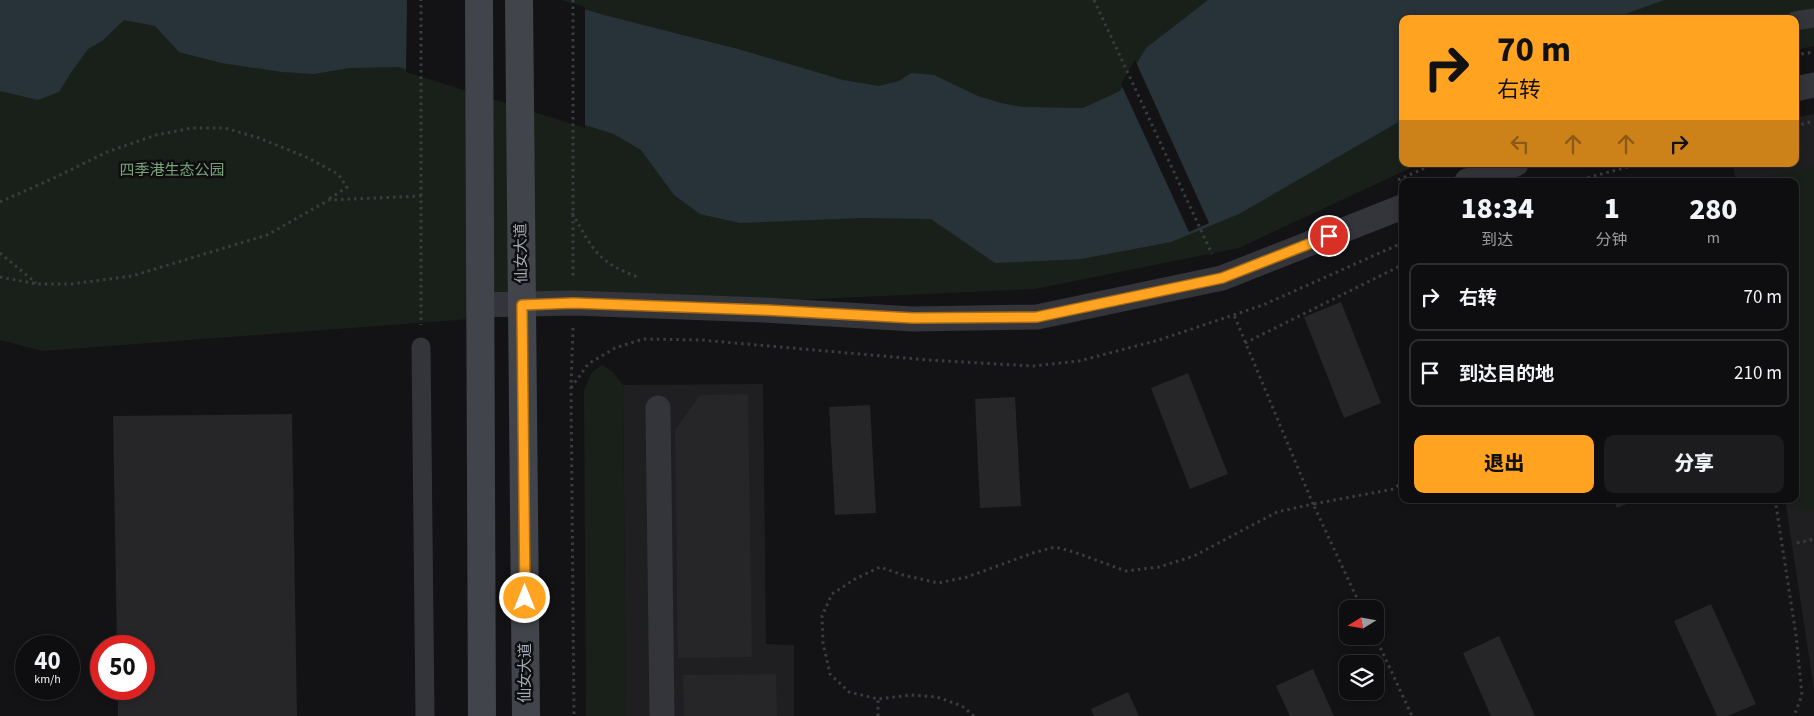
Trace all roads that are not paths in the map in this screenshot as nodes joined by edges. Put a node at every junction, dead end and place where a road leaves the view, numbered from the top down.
1 (479, 0) edge
2 (520, 0) edge
3 (1814, 18) edge
4 (1799, 20) edge
5 (1814, 85) edge
6 (1799, 88) edge
7 (1508, 167) edge
8 (1476, 178) edge
9 (1399, 208) edge
10 (479, 305) junction
11 (522, 305) junction
12 (421, 347) road end
13 (658, 408) dead end
14 (425, 716) edge
15 (482, 716) edge
16 (526, 716) edge
17 (662, 716) edge

1 - 10 main road
2 - 11 main road, 仙女大道
3 - 4 street
5 - 6 street
7 - 8 street
9 - 11 street
10 - 11 street
10 - 15 main road
11 - 16 main road, 仙女大道
12 - 14 street
13 - 17 street

